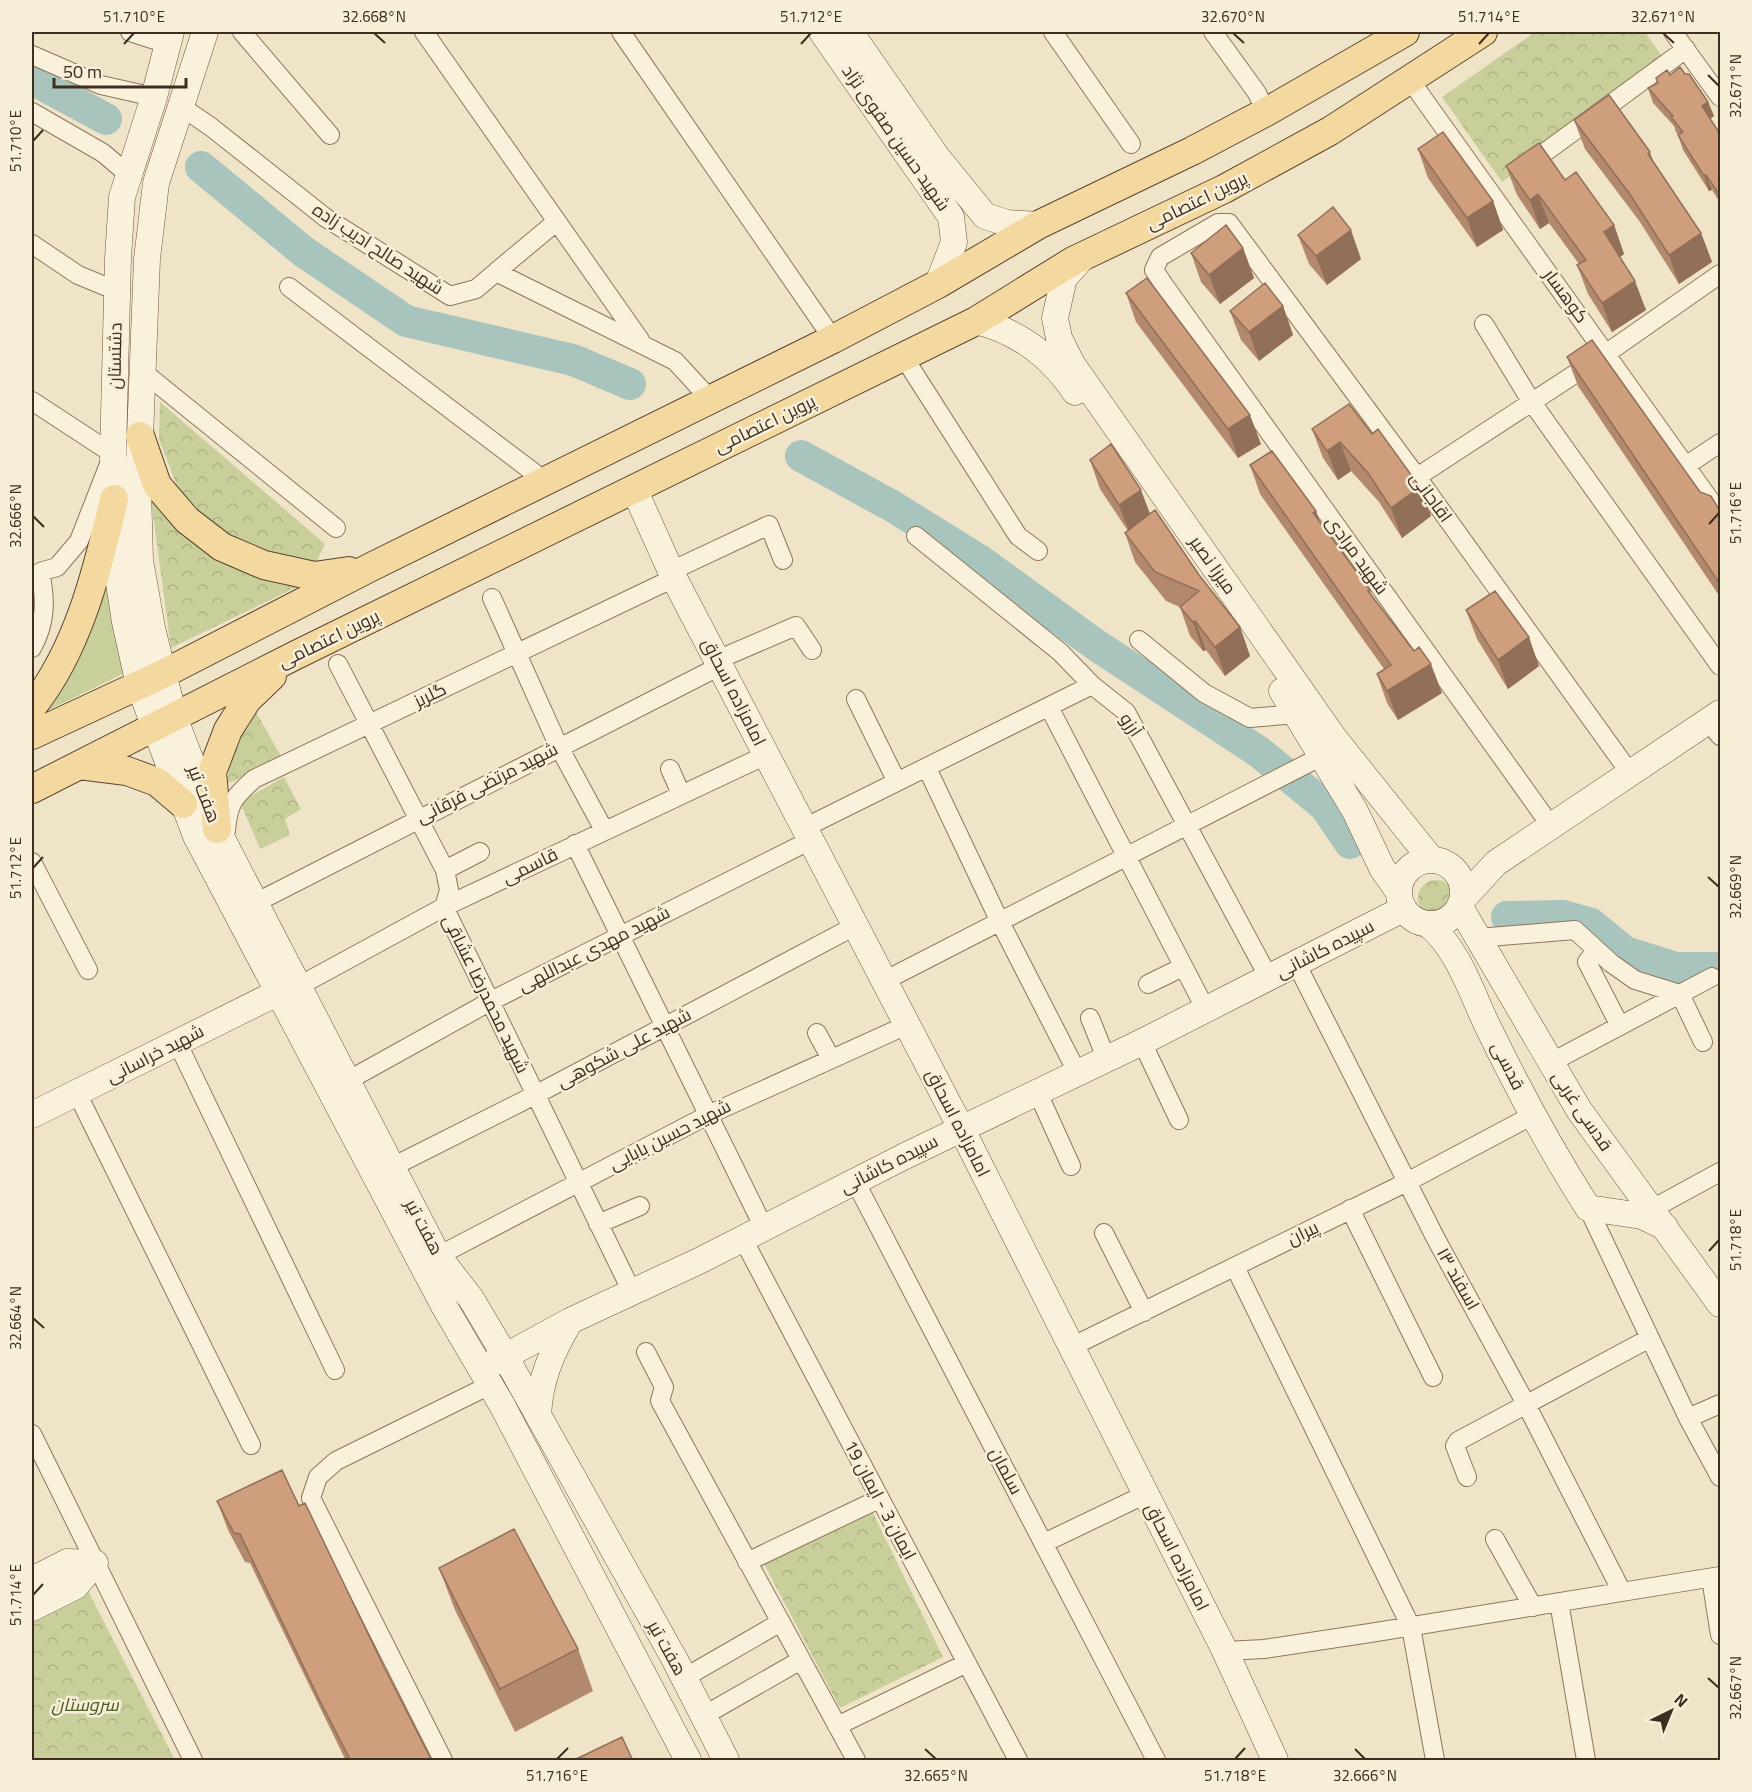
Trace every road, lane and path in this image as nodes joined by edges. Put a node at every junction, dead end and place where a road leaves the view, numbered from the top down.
1 (130, 32) edge
2 (205, 32) edge
3 (242, 32) edge
4 (424, 32) edge
5 (621, 32) edge
6 (822, 32) edge
7 (850, 32) edge
8 (1053, 32) edge
9 (1213, 32) edge
10 (1405, 32) edge
11 (1483, 32) edge
12 (1673, 32) edge
13 (169, 38) edge
14 (1686, 49) junction
15 (32, 55) edge
16 (1410, 80) junction
17 (154, 97) junction
18 (1720, 97) edge
19 (179, 105) junction
20 (32, 112) edge
21 (1266, 112) junction
22 (330, 135) dead end
23 (1131, 144) dead end
24 (1516, 173) edge
25 (129, 175) junction
26 (975, 205) junction
27 (951, 217) junction
28 (555, 222) junction
29 (1038, 225) junction
30 (32, 244) edge
31 (1085, 255) junction
32 (496, 272) junction
33 (1720, 274) edge
34 (938, 284) junction
35 (1164, 285) joint
36 (289, 287) dead end
37 (117, 291) junction
38 (976, 321) junction
39 (1484, 324) dead end
40 (833, 339) junction
41 (643, 344) junction
42 (1607, 353) junction
43 (903, 356) junction
44 (1066, 368) junction
45 (142, 371) junction
46 (710, 399) junction
47 (32, 400) edge
48 (1531, 401) junction
49 (140, 436) junction
50 (1720, 443) edge
51 (113, 454) junction
52 (1687, 465) junction
53 (1417, 477) junction
54 (545, 481) junction
55 (634, 489) junction
56 (114, 499) junction
57 (1720, 514) edge
58 (336, 528) dead end
59 (916, 536) dead end
60 (128, 548) junction
61 (1038, 551) dead end
62 (783, 560) dead end
63 (371, 567) junction
64 (36, 570) edge
65 (673, 574) junction
66 (492, 598) dead end
67 (1139, 640) dead end
68 (32, 648) edge
69 (812, 650) dead end
70 (516, 652) junction
71 (294, 656) junction
72 (719, 663) junction
73 (338, 664) dead end
74 (1720, 666) edge
75 (151, 679) junction
76 (1092, 685) junction
77 (856, 699) dead end
78 (32, 707) edge
79 (1049, 707) junction
80 (1297, 714) junction
81 (164, 723) junction
82 (1716, 723) edge
83 (369, 725) junction
84 (32, 735) edge
85 (1322, 745) junction
86 (559, 747) junction
87 (766, 755) junction
88 (79, 765) junction
89 (927, 768) junction
90 (670, 769) dead end
91 (1630, 773) junction
92 (897, 782) junction
93 (32, 789) edge
94 (681, 794) junction
95 (183, 804) junction
96 (417, 819) junction
97 (1186, 825) junction
98 (1551, 826) junction
99 (604, 830) junction
100 (808, 834) junction
101 (215, 842) junction
102 (575, 844) junction
103 (480, 852) dead end
104 (1124, 856) junction
105 (1439, 861) junction
106 (32, 862) edge
107 (1496, 863) junction
108 (445, 870) junction
109 (1401, 900) junction
110 (255, 903) junction
111 (1461, 903) junction
112 (444, 907) junction
113 (999, 920) junction
114 (1428, 924) junction
115 (855, 926) junction
116 (620, 936) junction
117 (1477, 938) junction
118 (1596, 950) junction
119 (1296, 963) junction
120 (1183, 967) junction
121 (88, 970) dead end
122 (1712, 977) dead end
123 (1269, 978) junction
124 (884, 981) junction
125 (1148, 984) dead end
126 (289, 989) junction
127 (1680, 994) junction
128 (491, 1001) junction
129 (1206, 1010) junction
130 (1090, 1018) dead end
131 (907, 1025) junction
132 (666, 1026) junction
133 (1620, 1026) junction
134 (817, 1033) dead end
135 (177, 1042) junction
136 (1142, 1042) junction
137 (1703, 1042) dead end
138 (1106, 1058) junction
139 (831, 1059) junction
140 (1550, 1063) junction
141 (1077, 1072) junction
142 (347, 1081) junction
143 (1037, 1091) junction
144 (77, 1093) junction
145 (535, 1095) junction
146 (710, 1114) junction
147 (32, 1115) edge
148 (1533, 1115) junction
149 (1179, 1120) dead end
150 (961, 1128) junction
151 (1071, 1166) dead end
152 (392, 1167) junction
153 (1720, 1172) edge
154 (855, 1181) junction
155 (577, 1182) junction
156 (1407, 1182) junction
157 (640, 1206) dead end
158 (1588, 1208) junction
159 (1350, 1209) junction
160 (1658, 1218) junction
161 (598, 1224) junction
162 (754, 1233) junction
163 (1104, 1233) dead end
164 (438, 1256) junction
165 (1235, 1267) junction
166 (632, 1292) junction
167 (1720, 1304) edge
168 (1144, 1312) junction
169 (570, 1321) junction
170 (1650, 1338) junction
171 (1071, 1347) junction
172 (646, 1352) dead end
173 (505, 1356) junction
174 (335, 1370) dead end
175 (485, 1377) junction
176 (1433, 1377) dead end
177 (1526, 1404) junction
178 (1720, 1404) edge
179 (538, 1414) junction
180 (1688, 1418) junction
181 (32, 1434) edge
182 (251, 1445) dead end
183 (1467, 1477) dead end
184 (1720, 1477) edge
185 (1146, 1494) junction
186 (879, 1499) junction
187 (1495, 1539) dead end
188 (1044, 1544) junction
189 (747, 1562) junction
190 (95, 1563) junction
191 (1715, 1577) edge
192 (32, 1580) edge
193 (1622, 1592) junction
194 (1559, 1602) junction
195 (1533, 1606) junction
196 (32, 1608) edge
197 (781, 1622) junction
198 (1411, 1627) junction
199 (1720, 1635) edge
200 (1225, 1651) junction
201 (801, 1660) junction
202 (967, 1663) junction
203 (684, 1678) junction
204 (703, 1716) junction
205 (837, 1726) junction
206 (193, 1761) edge
207 (443, 1761) edge
208 (688, 1761) edge
209 (726, 1761) edge
210 (856, 1761) edge
211 (1018, 1761) edge
212 (1156, 1761) edge
213 (1275, 1761) edge
214 (1435, 1761) edge
215 (1586, 1761) edge

1 - 13 street
2 - 19 street, دشتستان
3 - 22 street
4 - 28 street
5 - 40 street
6 - 27 street, شهید حسین صفوی نژاد
7 - 26 street, شهید حسین صفوی نژاد
8 - 23 street
9 - 21 street
10 - 21 main road
11 - 16 main road, پروین اعتصامی
12 - 14 street
13 - 17 street, دشتستان
14 - 18 street
14 - 24 street
15 - 17 street
16 - 31 main road, پروین اعتصامی
16 - 42 street, کوهسار
17 - 25 street, دشتستان
19 - 32 street, شهید صالح ادیب زاده
19 - 45 street, دشتستان
20 - 25 street
21 - 29 main road
25 - 37 street, دشتستان
26 - 27 street
26 - 29 street, شهید حسین صفوی نژاد
27 - 34 street, شهید حسین صفوی نژاد
28 - 32 street, شهید صالح ادیب زاده
28 - 41 street
29 - 34 main road
30 - 37 street
31 - 38 main road, پروین اعتصامی
31 - 44 street, میرزا نصیر
32 - 41 street
33 - 42 street
34 - 40 main road
35 - 53 street, اقاجانی
35 - 98 street, شهید مرادی
36 - 54 street
37 - 51 street, دشتستان
38 - 43 main road, پروین اعتصامی
38 - 44 street, میرزا نصیر
39 - 48 street
40 - 46 main road
41 - 46 street
42 - 48 street
42 - 52 street, کوهسار
43 - 55 main road, پروین اعتصامی
43 - 61 street
44 - 80 street, میرزا نصیر
44 - 85 street, میرزا نصیر
45 - 49 street, دشتستان
45 - 58 street
46 - 54 main road
47 - 51 street
48 - 53 street
48 - 74 street
49 - 60 street, دشتستان
49 - 63 main road
50 - 52 street
51 - 56 street, دشتستان
51 - 64 street
52 - 57 street, کوهسار
53 - 91 street, اقاجانی
54 - 63 main road
55 - 65 street, امامزاده اسحاق
55 - 71 main road, پروین اعتصامی
56 - 60 street, دشتستان
56 - 78 main road
59 - 76 street, آرزو
60 - 75 street, دشتستان
62 - 65 street, گلریز
63 - 75 main road
64 - 68 street
65 - 70 street, گلریز
65 - 72 street, امامزاده اسحاق
66 - 70 street
67 - 80 street
69 - 72 street, شهید مرتضی فرقانی
70 - 83 street, گلریز
70 - 86 street
71 - 81 main road, پروین اعتصامی
71 - 101 main road
72 - 86 street, شهید مرتضی فرقانی
72 - 87 street, امامزاده اسحاق
73 - 83 street, شهید محمدرضا عشاقی
75 - 81 street, هفت تیر
75 - 84 main road
76 - 79 street, شهید مهدی عبداللهی
76 - 97 street, آرزو
77 - 92 street
79 - 89 street, شهید مهدی عبداللهی
79 - 104 street
80 - 85 street, میرزا نصیر
81 - 88 main road, پروین اعتصامی
81 - 95 street, هفت تیر
81 - 101 street, هفت تیر
82 - 91 street
83 - 96 street, شهید محمدرضا عشاقی
83 - 101 street, گلریز
85 - 97 street
85 - 105 street, میرزا نصیر
85 - 109 street, میرزا نصیر
86 - 96 street, شهید مرتضی فرقانی
86 - 99 street
87 - 94 street, قاسمی
87 - 100 street, امامزاده اسحاق
88 - 93 main road, پروین اعتصامی
88 - 95 main road
89 - 92 street, شهید مهدی عبداللهی
89 - 113 street
90 - 94 street
91 - 98 street
92 - 100 street, شهید مهدی عبداللهی
94 - 99 street, قاسمی
95 - 101 street, هفت تیر
96 - 108 street, شهید محمدرضا عشاقی
96 - 110 street, شهید مرتضی فرقانی
97 - 104 street
97 - 123 street, آرزو
98 - 107 street
99 - 102 street, قاسمی
100 - 115 street, امامزاده اسحاق
100 - 116 street, شهید مهدی عبداللهی
101 - 110 street, هفت تیر
101 - 126 street, هفت تیر
102 - 112 street, قاسمی
102 - 116 street, ایمان 3 - ایمان 19
103 - 108 street
104 - 113 street
104 - 120 street
105 - 107 street
105 - 109 street
105 - 111 street
106 - 121 street
107 - 111 street
108 - 112 street, شهید محمدرضا عشاقی
109 - 114 street
109 - 119 street, سپیده کاشانی
110 - 126 street, هفت تیر
111 - 114 street
111 - 117 street, قدسی غربی
112 - 126 street, قاسمی
112 - 128 street, شهید محمدرضا عشاقی
113 - 124 street
113 - 141 street
114 - 148 street, قدسی
115 - 124 street, امامزاده اسحاق
115 - 132 street, شهید علی شکوهی
116 - 128 street, شهید مهدی عبداللهی
116 - 132 street, ایمان 3 - ایمان 19
117 - 118 street
117 - 140 street, قدسی غربی
118 - 127 street
118 - 133 street
119 - 123 street, سپیده کاشانی
119 - 156 street, اسفند ۱۳
120 - 125 street
120 - 129 street
122 - 127 street
123 - 129 street, سپیده کاشانی
124 - 131 street, امامزاده اسحاق
126 - 135 street, شهید خراسانی
126 - 142 street, هفت تیر
126 - 175 street, هفت تیر
127 - 133 street
127 - 137 street
128 - 142 street, شهید مهدی عبداللهی
128 - 145 street, شهید محمدرضا عشاقی
129 - 136 street, سپیده کاشانی
130 - 138 street
131 - 139 street, شهید حسین بابایی
131 - 150 street, امامزاده اسحاق
132 - 145 street, شهید علی شکوهی
132 - 146 street, ایمان 3 - ایمان 19
133 - 140 street
134 - 139 street
135 - 144 street, شهید خراسانی
135 - 174 street
136 - 138 street, سپیده کاشانی
136 - 149 street
138 - 141 street, سپیده کاشانی
139 - 146 street, شهید حسین بابایی
140 - 160 street, قدسی غربی
141 - 143 street, سپیده کاشانی
142 - 152 street, هفت تیر
143 - 150 street, سپیده کاشانی
143 - 151 street
144 - 147 street, شهید خراسانی
144 - 182 street
145 - 152 street, شهید علی شکوهی
145 - 155 street, شهید محمدرضا عشاقی
146 - 155 street, شهید حسین بابایی
146 - 162 street, ایمان 3 - ایمان 19
148 - 156 street, پیران
148 - 158 street, قدسی
150 - 154 street, سپیده کاشانی
150 - 171 street, امامزاده اسحاق
152 - 164 street, هفت تیر
153 - 160 street
154 - 162 street, سپیده کاشانی
154 - 188 street, سلمان
155 - 161 street, شهید محمدرضا عشاقی
155 - 164 street, شهید حسین بابایی
156 - 159 street, پیران
156 - 177 street, اسفند ۱۳
157 - 161 street
158 - 160 street
158 - 170 street
159 - 165 street, پیران
159 - 176 street
160 - 167 street, قدسی غربی
161 - 166 street, شهید محمدرضا عشاقی
162 - 166 street, سپیده کاشانی
162 - 186 street, ایمان 3 - ایمان 19
163 - 168 street
164 - 173 street, هفت تیر
165 - 168 street, پیران
165 - 198 street
166 - 169 street, سپیده کاشانی
168 - 171 street, پیران
169 - 173 street, سپیده کاشانی
169 - 179 street
170 - 177 street
170 - 180 street
171 - 185 street, امامزاده اسحاق
172 - 189 street
173 - 175 street, سپیده کاشانی
173 - 179 street, هفت تیر
175 - 207 street
175 - 208 street, هفت تیر
177 - 183 street
177 - 193 street, اسفند ۱۳
178 - 180 street
179 - 203 street, هفت تیر
180 - 184 street
181 - 190 street
185 - 188 street
185 - 200 street, امامزاده اسحاق
186 - 189 street
186 - 202 street, ایمان 3 - ایمان 19
187 - 195 street
188 - 212 street, سلمان
189 - 197 street
190 - 192 street
190 - 196 street
190 - 206 street
191 - 193 street
191 - 199 street
193 - 194 street
194 - 195 street
194 - 215 street
195 - 198 street
197 - 201 street
197 - 203 street
198 - 200 street
198 - 214 street
200 - 213 street, امامزاده اسحاق
201 - 204 street
201 - 205 street
202 - 205 street
202 - 211 street, ایمان 3 - ایمان 19
203 - 204 street, هفت تیر
204 - 209 street, هفت تیر
205 - 210 street

